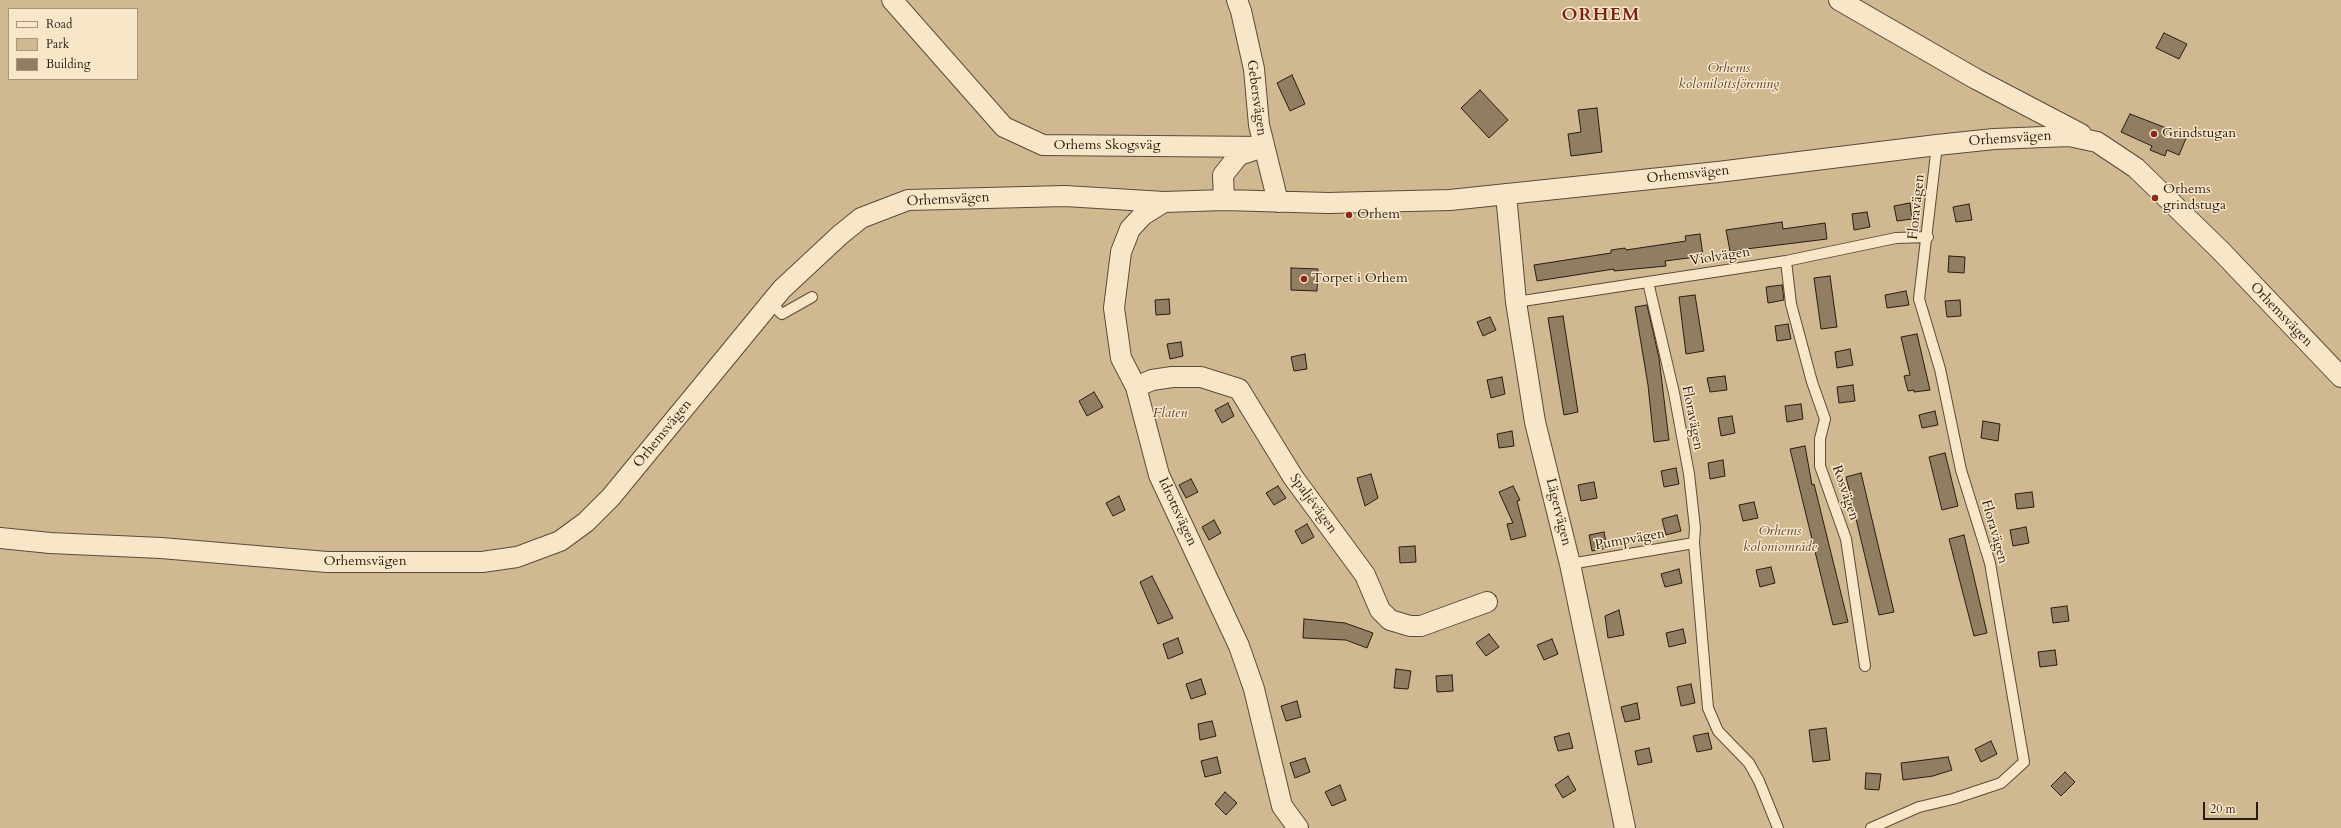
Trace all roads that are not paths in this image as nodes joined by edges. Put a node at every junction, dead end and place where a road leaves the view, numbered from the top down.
1 (892, 0) edge
2 (1237, 0) edge
3 (1839, 0) edge
4 (2097, 142) junction
5 (1937, 144) junction
6 (1263, 147) junction
7 (1506, 194) junction
8 (1224, 200) junction
9 (1164, 202) junction
10 (1278, 202) junction
11 (1928, 237) junction
12 (1786, 261) junction
13 (1648, 282) junction
14 (812, 297) dead end
15 (1516, 302) junction
16 (770, 303) junction
17 (2341, 377) edge
18 (1136, 387) junction
19 (0, 538) edge
20 (1694, 543) junction
21 (1570, 564) junction
22 (1487, 602) dead end
23 (1865, 666) dead end
24 (1298, 828) edge
25 (1625, 828) edge
26 (1778, 828) edge
27 (1871, 828) edge

1 - 6 street, Orhems Skogsväg
2 - 6 street, Gebersvägen
3 - 4 street, Orhemsvägen
4 - 5 street, Orhemsvägen
4 - 17 street, Orhemsvägen
5 - 7 street, Orhemsvägen
5 - 11 lane, Floravägen
6 - 8 street, Gebersvägen
6 - 10 street
7 - 10 street, Orhemsvägen
7 - 15 street, Lägervägen
8 - 9 street, Orhemsvägen
8 - 10 street, Orhemsvägen
9 - 16 street, Orhemsvägen
9 - 18 street, Idrottsvägen
11 - 12 lane, Violvägen
11 - 27 lane, Floravägen
12 - 13 lane, Violvägen
12 - 23 lane, Rosvägen
13 - 15 lane, Violvägen
13 - 20 lane, Floravägen
14 - 16 lane
15 - 21 street, Lägervägen
16 - 19 street, Orhemsvägen
18 - 22 street, Spaljévägen
18 - 24 street, Idrottsvägen
20 - 21 lane, Pumpvägen
20 - 26 lane, Floravägen
21 - 25 street, Lägervägen

